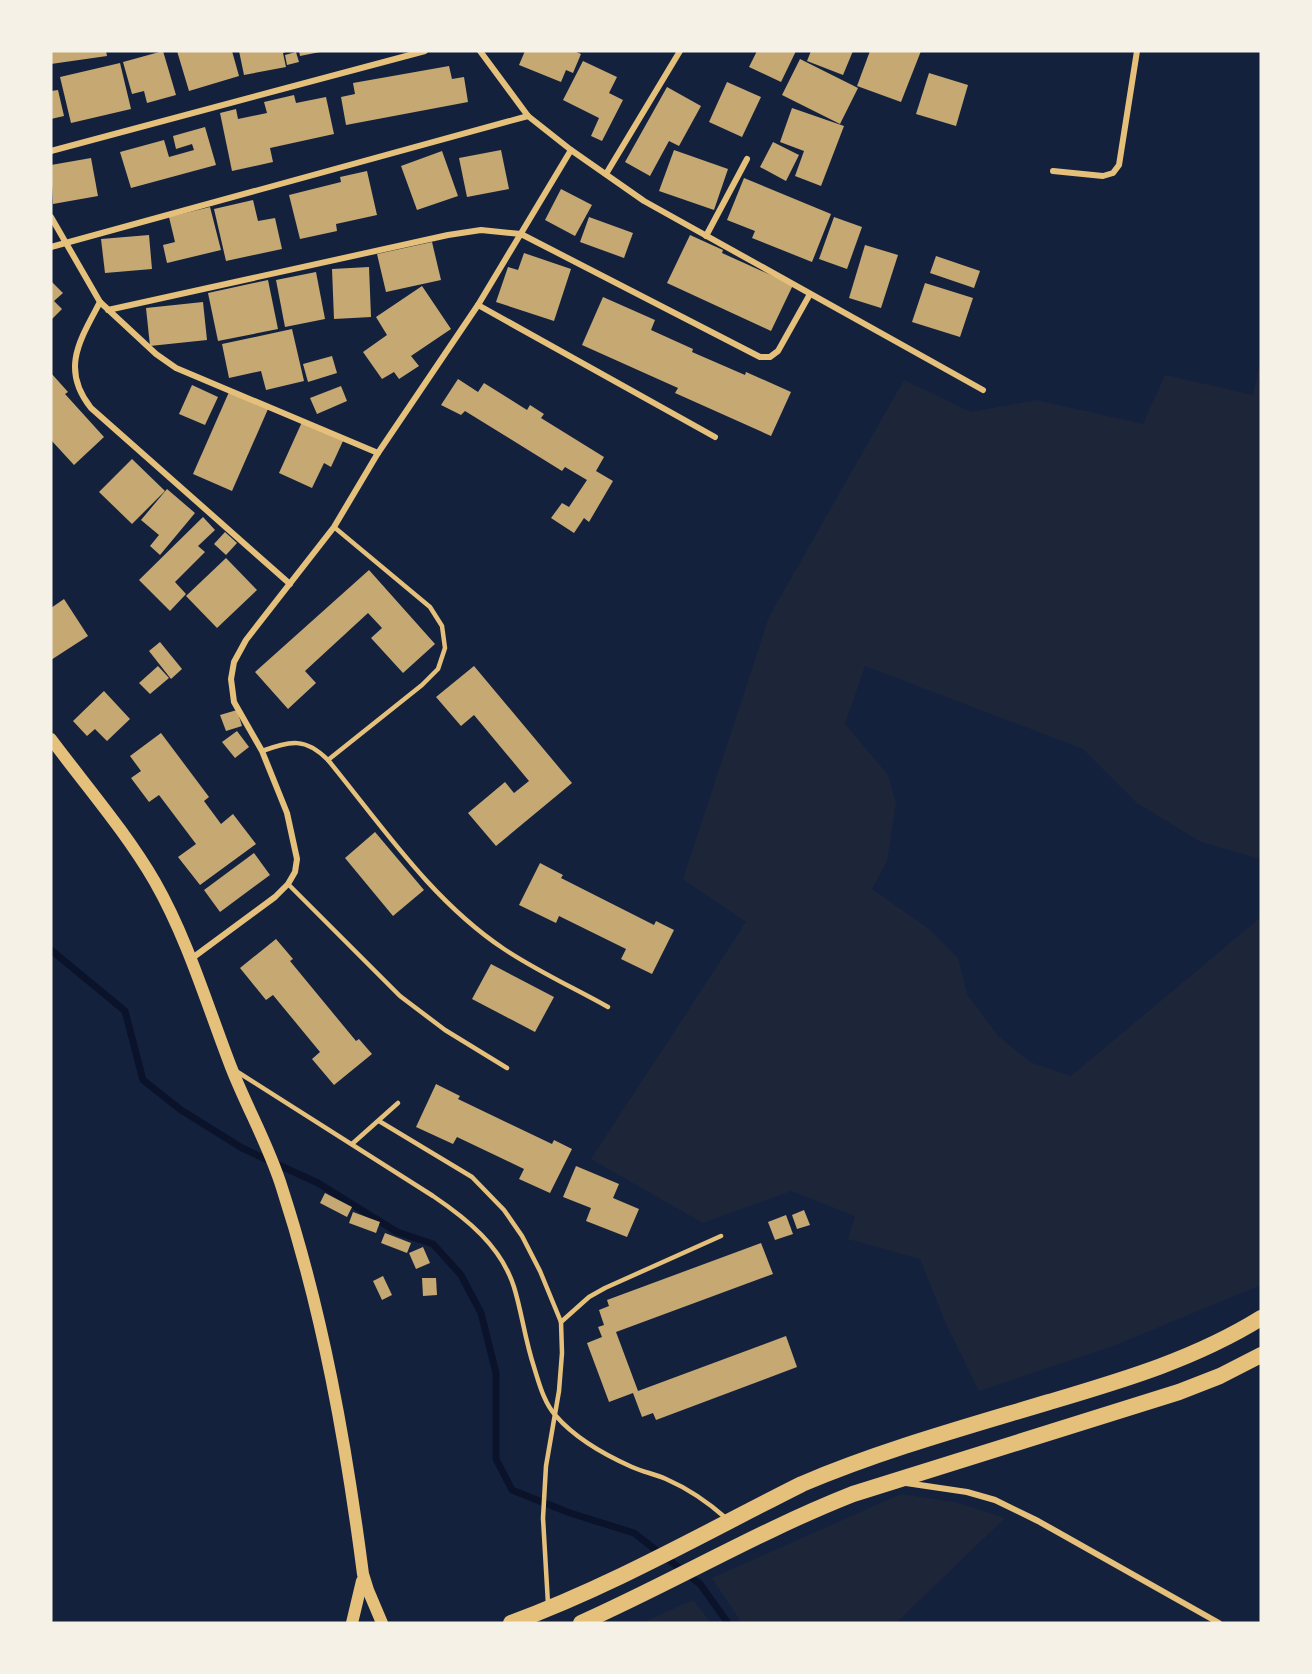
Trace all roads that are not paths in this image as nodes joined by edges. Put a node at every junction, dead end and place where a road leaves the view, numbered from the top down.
1 (425, 51) edge
2 (480, 51) edge
3 (680, 51) edge
4 (1137, 51) edge
5 (528, 116) junction
6 (571, 150) junction
7 (51, 151) edge
8 (747, 159) dead end
9 (1053, 171) dead end
10 (606, 174) junction
11 (51, 217) edge
12 (521, 234) junction
13 (706, 236) junction
14 (66, 243) junction
15 (51, 247) edge
16 (810, 294) junction
17 (100, 302) junction
18 (478, 305) junction
19 (108, 310) junction
20 (983, 390) dead end
21 (715, 437) dead end
22 (378, 453) junction
23 (334, 527) junction
24 (290, 584) junction
25 (51, 739) edge
26 (262, 751) junction
27 (328, 760) junction
28 (288, 884) junction
29 (191, 959) junction
30 (608, 1007) dead end
31 (507, 1068) dead end
32 (232, 1069) junction
33 (398, 1103) dead end
34 (379, 1121) junction
35 (352, 1144) junction
36 (721, 1236) dead end
37 (1261, 1318) edge
38 (561, 1323) junction
39 (1261, 1355) edge
40 (555, 1416) junction
41 (891, 1481) junction
42 (730, 1521) junction
43 (363, 1574) junction
44 (548, 1609) junction
45 (352, 1623) edge
46 (382, 1623) edge
47 (511, 1623) edge
48 (581, 1623) edge
49 (1219, 1623) edge

1 - 7 street
2 - 5 street
3 - 10 street
4 - 9 street
5 - 6 street
5 - 14 street
6 - 10 street
6 - 12 street
8 - 13 street
10 - 13 street
11 - 14 street
12 - 16 street
12 - 18 street
12 - 19 street
13 - 16 street
14 - 15 street
14 - 17 street
16 - 20 street
17 - 19 street
17 - 24 street
18 - 21 street
18 - 22 street
19 - 22 street
22 - 23 street
23 - 24 street
23 - 27 lane
24 - 26 street
25 - 29 main road
26 - 27 lane
26 - 28 street
27 - 30 lane
28 - 29 street
28 - 31 lane
29 - 32 main road
32 - 35 lane
32 - 43 main road
33 - 34 lane
34 - 35 lane
34 - 38 lane
35 - 40 lane
36 - 38 lane
37 - 42 highway
38 - 40 lane
39 - 41 highway
40 - 42 lane
40 - 44 lane
41 - 48 highway
41 - 49 street
42 - 44 highway
43 - 45 main road
43 - 46 main road
44 - 47 highway

